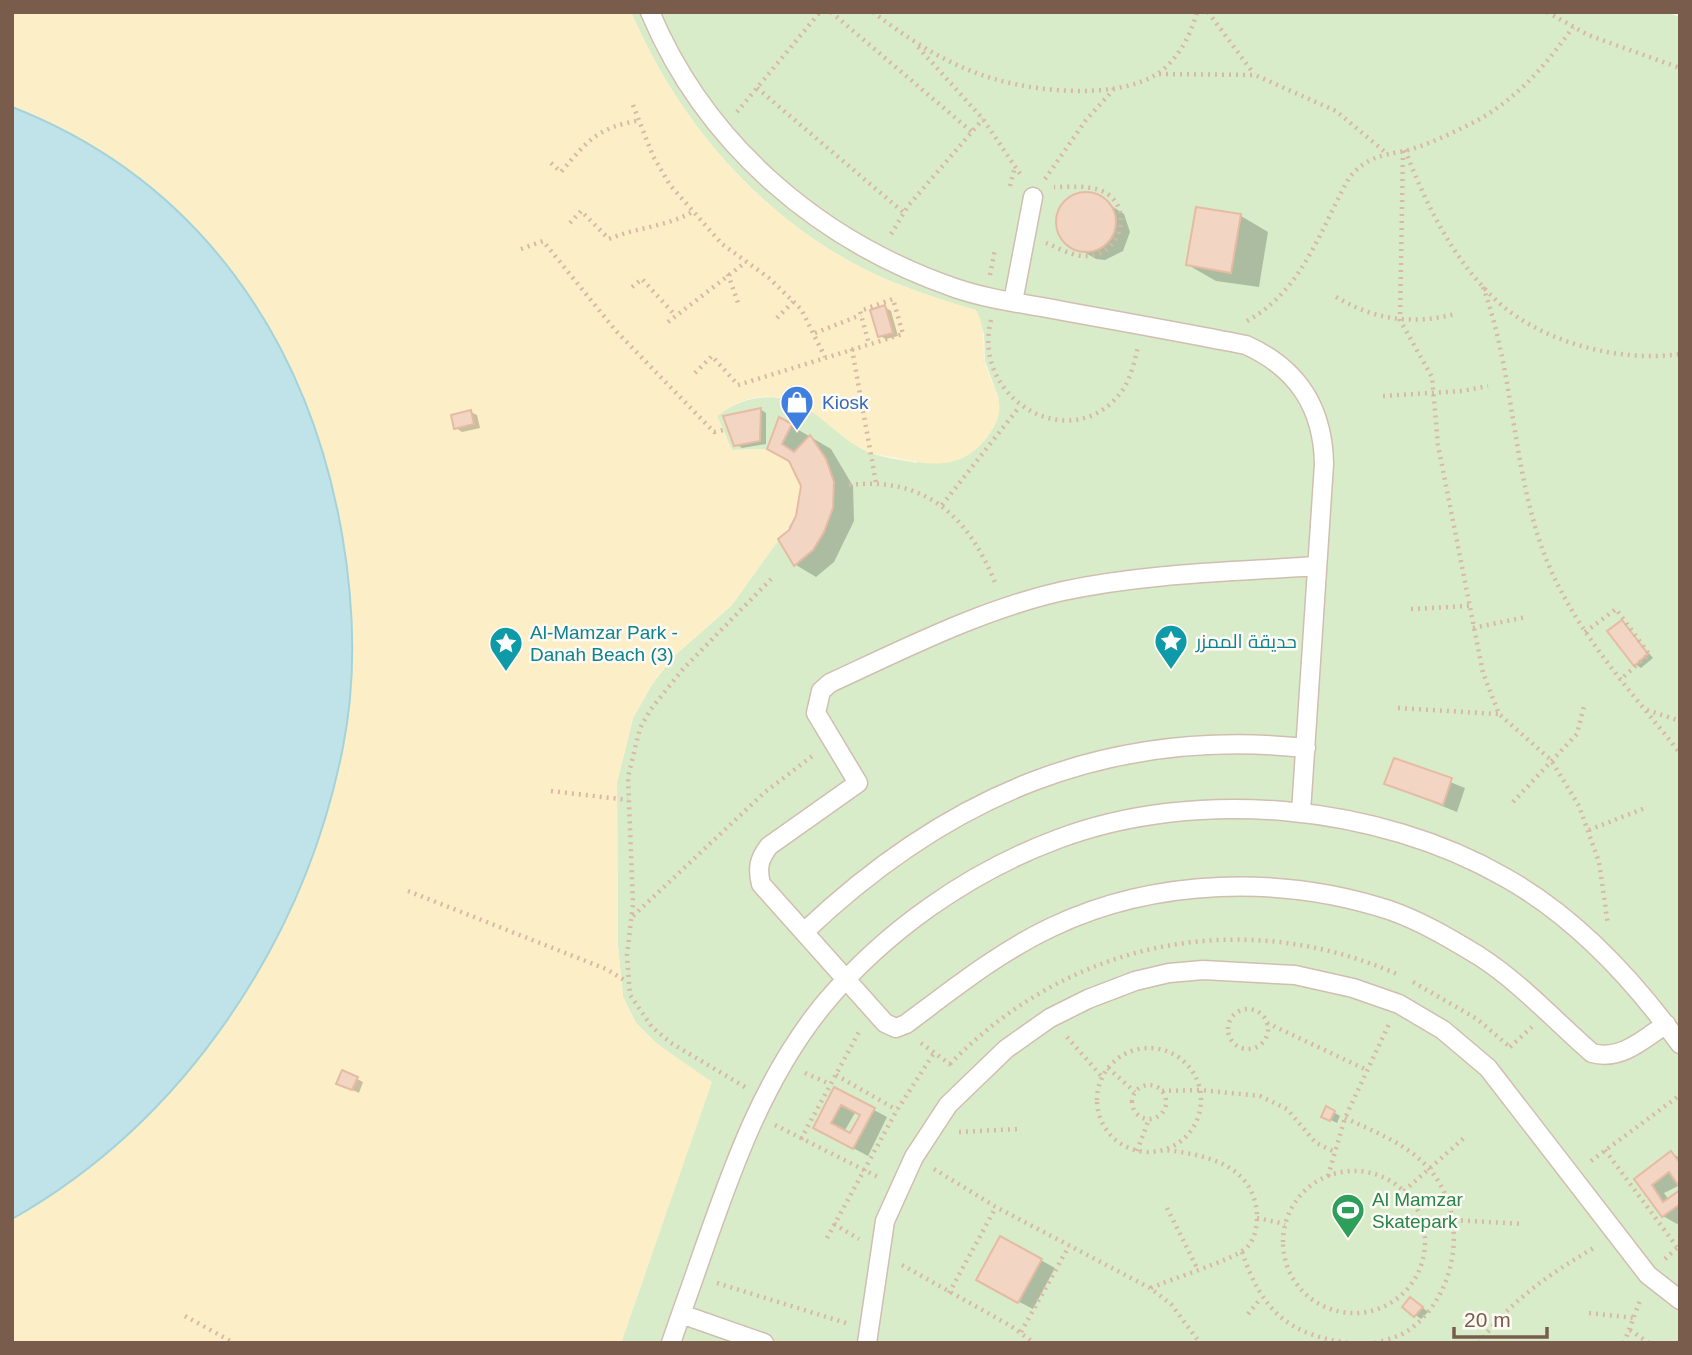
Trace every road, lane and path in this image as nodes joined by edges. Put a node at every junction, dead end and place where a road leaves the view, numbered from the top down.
1 (650, 12) edge
2 (820, 12) edge
3 (831, 12) edge
4 (873, 12) edge
5 (1197, 12) edge
6 (1208, 12) edge
7 (1547, 12) edge
8 (1573, 27) junction
9 (913, 41) junction
10 (1680, 68) edge
11 (1158, 74) junction
12 (1255, 75) junction
13 (757, 88) junction
14 (1115, 88) junction
15 (633, 105) dead end
16 (983, 119) junction
17 (641, 120) junction
18 (720, 132) junction
19 (972, 132) junction
20 (1404, 151) junction
21 (1385, 152) junction
22 (551, 163) dead end
23 (1036, 193) junction
24 (692, 212) junction
25 (903, 212) junction
26 (570, 223) dead end
27 (1026, 234) junction
28 (521, 249) dead end
29 (882, 258) junction
30 (746, 262) junction
31 (729, 274) junction
32 (1483, 286) junction
33 (632, 287) dead end
34 (1336, 297) dead end
35 (794, 301) junction
36 (1013, 302) junction
37 (738, 303) dead end
38 (674, 314) junction
39 (1455, 314) dead end
40 (861, 316) junction
41 (777, 318) dead end
42 (1400, 320) junction
43 (668, 322) dead end
44 (815, 333) junction
45 (1207, 337) junction
46 (869, 344) junction
47 (852, 349) junction
48 (1680, 354) edge
49 (825, 357) junction
50 (695, 373) dead end
51 (1488, 386) dead end
52 (1434, 394) junction
53 (1383, 396) dead end
54 (1020, 406) dead end
55 (728, 429) dead end
56 (876, 483) junction
57 (849, 485) dead end
58 (942, 505) junction
59 (1317, 566) junction
60 (771, 579) dead end
61 (1469, 606) junction
62 (1006, 609) junction
63 (1411, 609) dead end
64 (1526, 617) dead end
65 (1473, 628) junction
66 (1585, 632) junction
67 (1620, 680) junction
68 (1584, 706) dead end
69 (1398, 708) dead end
70 (1645, 710) junction
71 (1499, 714) junction
72 (1680, 720) edge
73 (831, 742) junction
74 (1306, 748) junction
75 (1680, 753) edge
76 (1551, 760) junction
77 (551, 791) dead end
78 (628, 800) junction
79 (1513, 802) dead end
80 (1645, 808) dead end
81 (1301, 812) junction
82 (1590, 830) junction
83 (408, 891) dead end
84 (633, 916) junction
85 (804, 932) junction
86 (1615, 964) junction
87 (847, 980) junction
88 (627, 981) junction
89 (1399, 1004) junction
90 (872, 1007) junction
91 (1548, 1012) junction
92 (1050, 1018) junction
93 (1266, 1023) junction
94 (1666, 1024) junction
95 (901, 1028) junction
96 (1680, 1044) edge
97 (934, 1053) junction
98 (1108, 1068) junction
99 (1488, 1068) junction
100 (1367, 1070) junction
101 (801, 1072) dead end
102 (836, 1075) junction
103 (752, 1076) dead end
104 (1102, 1077) junction
105 (971, 1080) junction
106 (830, 1084) junction
107 (1199, 1090) junction
108 (1162, 1091) junction
109 (1135, 1092) junction
110 (1680, 1095) edge
111 (897, 1110) junction
112 (756, 1115) junction
113 (1345, 1118) junction
114 (1149, 1119) junction
115 (1018, 1129) dead end
116 (928, 1134) junction
117 (1464, 1138) dead end
118 (801, 1139) junction
119 (1163, 1150) junction
120 (1605, 1150) junction
121 (1137, 1151) junction
122 (1335, 1152) junction
123 (914, 1157) junction
124 (862, 1170) junction
125 (1430, 1170) junction
126 (1328, 1176) junction
127 (1570, 1176) junction
128 (898, 1188) junction
129 (1404, 1191) junction
130 (996, 1206) junction
131 (1167, 1208) dead end
132 (1257, 1218) junction
133 (1454, 1220) junction
134 (834, 1224) junction
135 (1285, 1224) junction
136 (1523, 1224) dead end
137 (1615, 1234) junction
138 (827, 1238) dead end
139 (1069, 1246) junction
140 (1677, 1247) dead end
141 (878, 1251) junction
142 (1242, 1252) junction
143 (1197, 1268) junction
144 (695, 1276) junction
145 (1150, 1288) junction
146 (949, 1293) junction
147 (1261, 1297) junction
148 (1680, 1300) edge
149 (1588, 1313) dead end
150 (681, 1314) junction
151 (1248, 1314) dead end
152 (186, 1316) dead end
153 (1634, 1318) dead end
154 (1630, 1330) dead end
155 (1021, 1332) junction
156 (867, 1336) edge
157 (1328, 1341) edge
158 (234, 1343) edge
159 (671, 1343) edge
160 (764, 1343) edge
161 (1034, 1343) edge
162 (1199, 1343) edge
163 (1350, 1343) edge
164 (1374, 1343) edge
165 (1479, 1343) edge
166 (1649, 1343) edge

1 - 18 lane
2 - 13 path
3 - 19 path
4 - 9 path
5 - 11 path
6 - 12 path
7 - 8 path
8 - 10 path
8 - 20 path
9 - 14 path
9 - 16 path
11 - 12 path
11 - 14 path
12 - 21 path
13 - 18 path
13 - 25 path
14 - 23 path
15 - 17 path
16 - 19 path
16 - 23 path
17 - 22 path
17 - 24 path
18 - 29 lane
19 - 25 path
20 - 21 path
20 - 32 path
20 - 42 path
21 - 45 path
23 - 27 lane
23 - 27 path
24 - 26 path
24 - 30 path
25 - 29 path
27 - 36 lane
28 - 55 path
29 - 36 lane
30 - 31 path
30 - 35 path
31 - 37 path
31 - 38 path
32 - 48 path
32 - 66 path
33 - 38 path
34 - 42 path
35 - 41 path
35 - 44 path
36 - 45 lane
38 - 43 path
39 - 42 path
40 - 44 path
40 - 46 path
40 - 46 path
42 - 52 path
44 - 49 path
45 - 59 lane
46 - 47 path
47 - 49 path
47 - 56 path
49 - 50 path
51 - 52 path
52 - 53 path
52 - 61 path
54 - 58 path
56 - 57 path
56 - 58 path
58 - 62 path
59 - 62 lane
59 - 74 lane
60 - 78 path
61 - 63 path
61 - 65 path
62 - 73 lane
64 - 65 path
65 - 71 path
66 - 67 path
66 - 67 path
67 - 70 path
68 - 76 path
69 - 71 path
70 - 72 path
70 - 75 path
71 - 76 path
73 - 84 path
73 - 85 lane
74 - 81 lane
74 - 85 lane
76 - 79 path
76 - 82 path
77 - 78 path
78 - 84 path
80 - 82 path
81 - 86 lane
81 - 87 lane
82 - 86 path
83 - 88 path
84 - 88 path
85 - 87 lane
86 - 94 lane
87 - 90 lane
87 - 112 lane
88 - 103 path
89 - 92 lane
89 - 99 lane
89 - 100 path
90 - 95 lane
90 - 102 path
91 - 94 lane
91 - 95 lane
91 - 99 path
92 - 104 path
92 - 105 lane
93 - 93 path
93 - 100 path
94 - 96 lane
95 - 97 path
97 - 105 path
97 - 111 path
98 - 104 path
98 - 107 path
98 - 109 path
99 - 127 lane
100 - 113 path
101 - 106 path
102 - 106 path
102 - 111 path
104 - 121 path
105 - 116 lane
106 - 118 path
107 - 108 path
107 - 119 path
107 - 122 path
108 - 109 path
108 - 114 path
109 - 114 path
110 - 120 path
111 - 124 path
112 - 118 path
112 - 144 lane
113 - 122 path
113 - 125 path
114 - 121 path
115 - 116 path
116 - 123 lane
117 - 125 path
118 - 124 path
119 - 121 path
119 - 132 path
120 - 127 path
120 - 140 path
122 - 126 path
123 - 128 lane
123 - 130 path
124 - 128 path
124 - 134 path
125 - 129 path
125 - 133 path
126 - 129 path
126 - 135 path
127 - 137 lane
128 - 141 lane
129 - 135 path
130 - 139 path
130 - 146 path
131 - 143 path
132 - 135 path
132 - 142 path
133 - 136 path
133 - 164 path
134 - 138 path
134 - 141 path
137 - 148 lane
137 - 165 path
139 - 145 path
139 - 155 path
141 - 146 path
141 - 156 lane
142 - 143 path
142 - 147 path
143 - 145 path
144 - 150 lane
144 - 156 path
145 - 162 path
146 - 155 path
147 - 151 path
147 - 157 path
149 - 153 path
150 - 159 lane
150 - 160 lane
152 - 158 path
154 - 166 path
155 - 161 path
157 - 163 path

